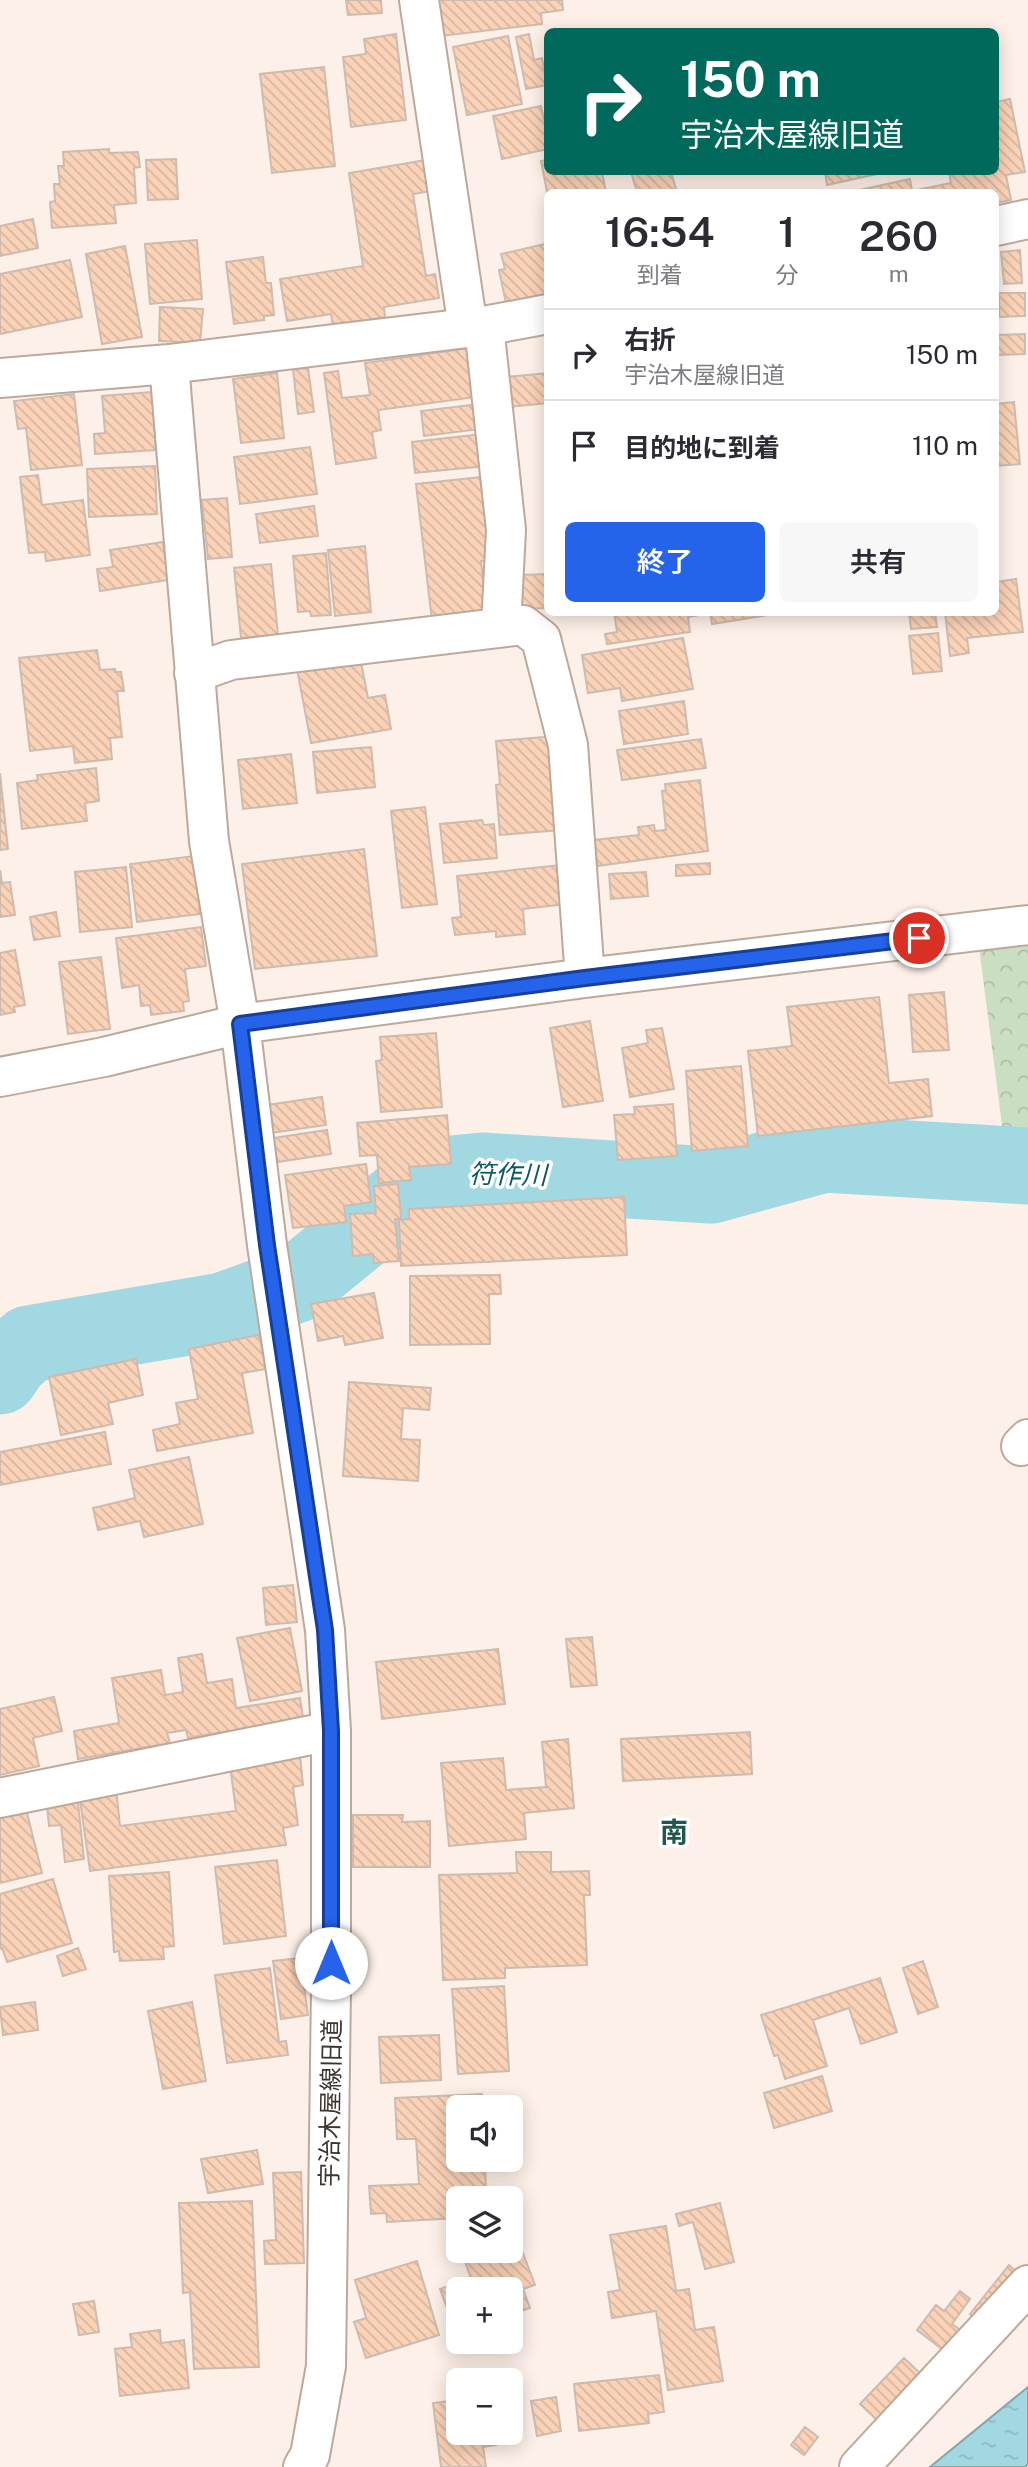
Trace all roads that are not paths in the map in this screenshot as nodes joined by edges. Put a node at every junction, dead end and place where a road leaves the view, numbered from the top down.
1 (419, 0) edge
2 (1028, 219) edge
3 (999, 225) edge
4 (544, 315) edge
5 (476, 327) junction
6 (169, 364) junction
7 (0, 378) edge
8 (501, 626) junction
9 (194, 673) junction
10 (1028, 925) edge
11 (585, 978) junction
12 (240, 1024) junction
13 (0, 1077) edge
14 (331, 1731) junction
15 (0, 1798) edge
16 (1028, 2286) edge
17 (303, 2467) edge
18 (859, 2467) edge

1 - 5 street
2 - 3 street
4 - 5 street
5 - 6 street
5 - 8 street
6 - 7 street
6 - 9 street, 宇治木屋線旧道
8 - 9 street
8 - 11 street
9 - 12 street, 宇治木屋線旧道
10 - 11 street
11 - 12 street
12 - 13 street
12 - 14 street, 宇治木屋線旧道
14 - 15 street
14 - 17 street, 宇治木屋線旧道
16 - 18 street

